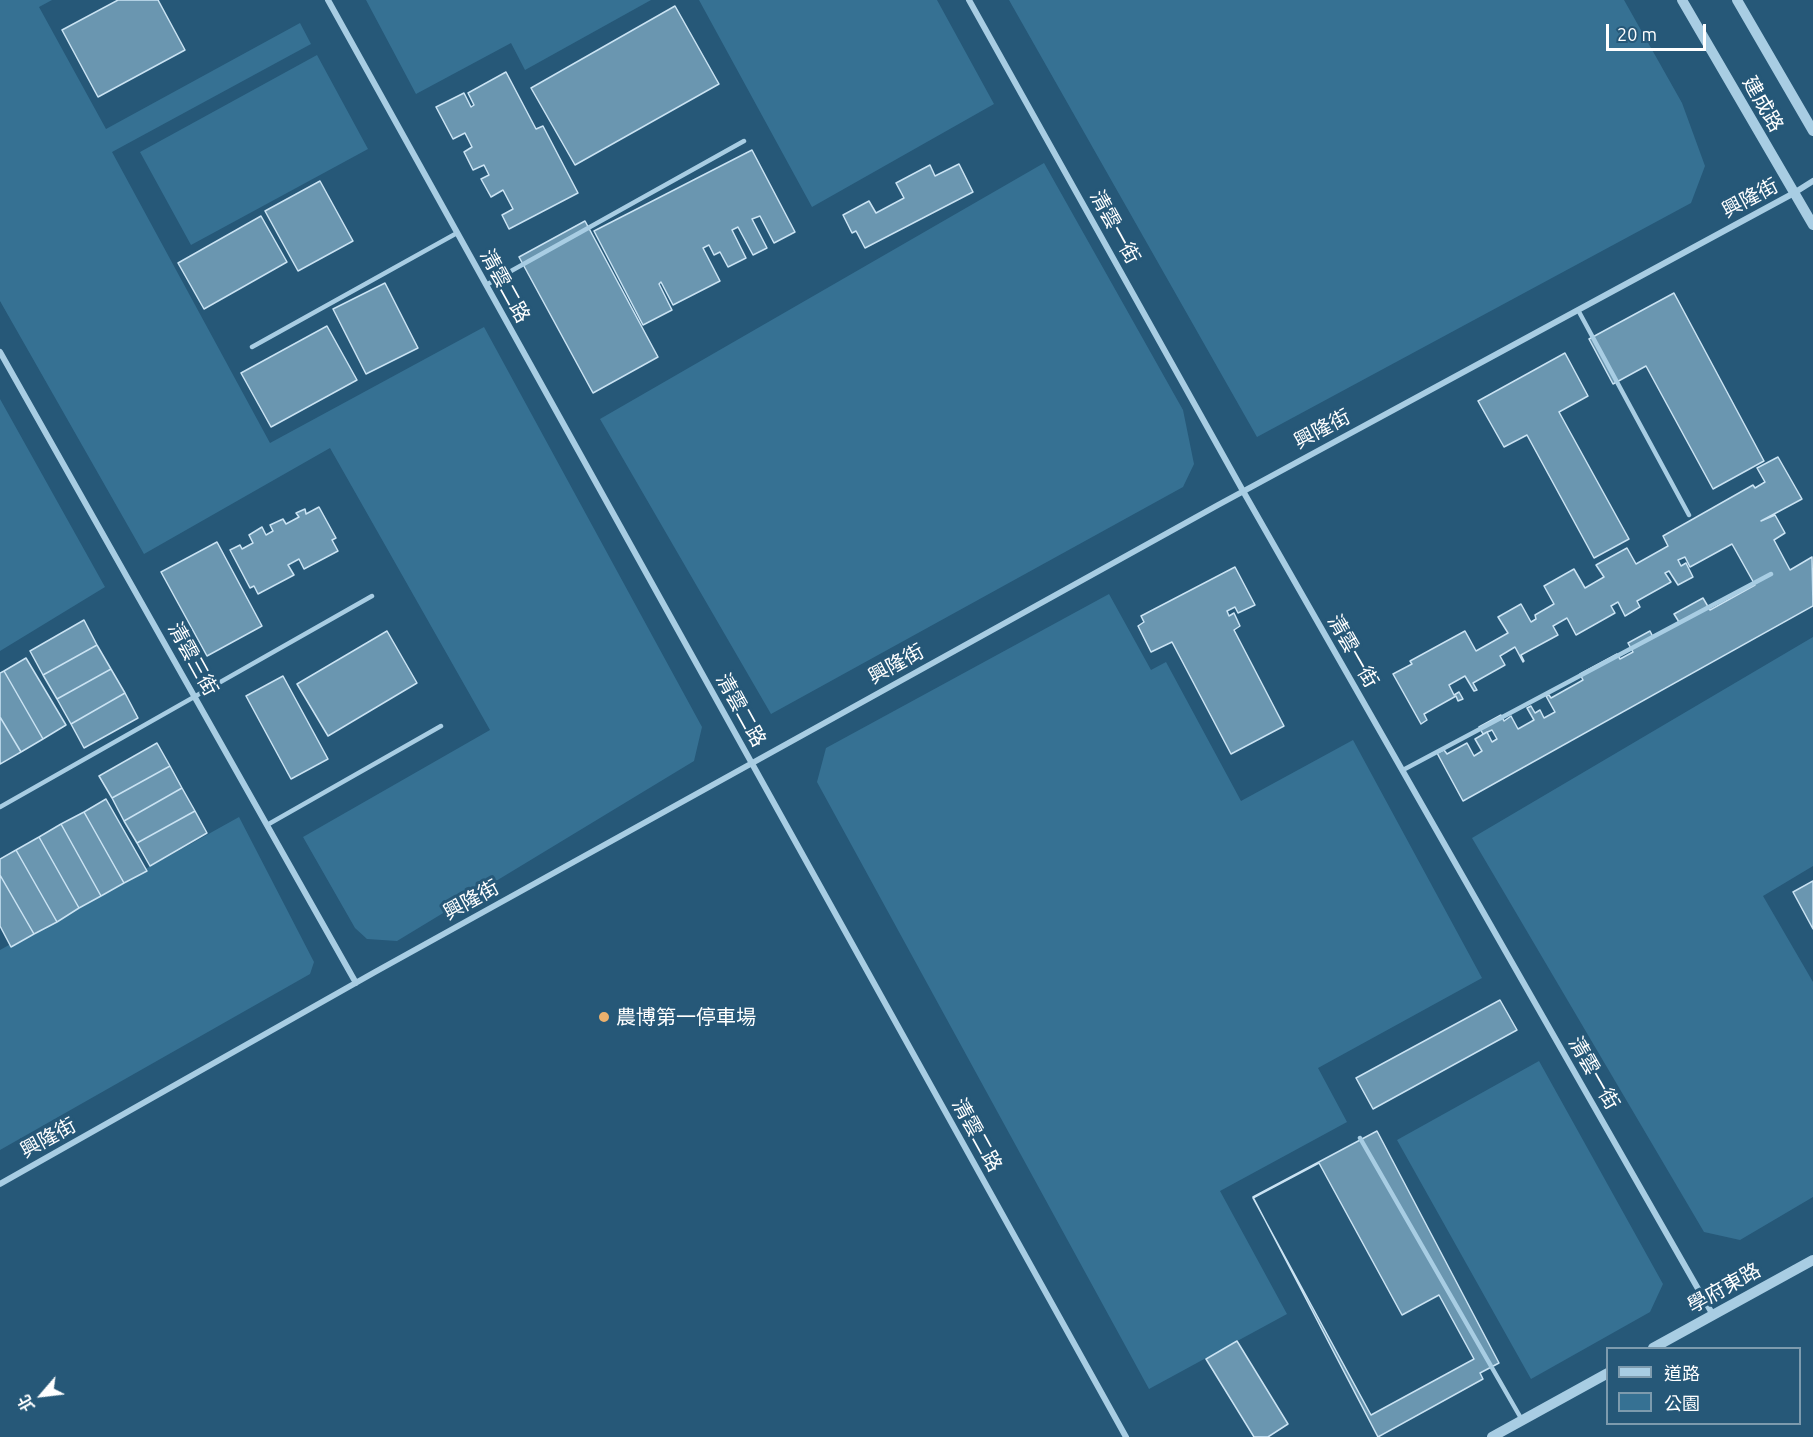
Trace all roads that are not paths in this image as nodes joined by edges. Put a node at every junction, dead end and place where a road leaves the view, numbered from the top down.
1 (328, 0) edge
2 (969, 0) edge
3 (1682, 0) edge
4 (1737, 0) edge
5 (1813, 131) edge
6 (744, 141) dead end
7 (1813, 181) edge
8 (1794, 193) junction
9 (1813, 225) edge
10 (457, 233) junction
11 (486, 285) junction
12 (1578, 310) junction
13 (252, 347) dead end
14 (0, 352) edge
15 (1243, 491) junction
16 (1689, 515) dead end
17 (1771, 574) dead end
18 (372, 596) dead end
19 (195, 696) junction
20 (441, 726) dead end
21 (752, 763) junction
22 (1403, 770) junction
23 (0, 807) edge
24 (267, 825) junction
25 (356, 983) junction
26 (1360, 1138) dead end
27 (0, 1184) edge
28 (1813, 1260) edge
29 (1713, 1315) junction
30 (1655, 1347) edge
31 (1606, 1374) edge
32 (1522, 1420) junction
33 (1126, 1437) edge
34 (1492, 1437) edge

1 - 10 street, 清雲二路
2 - 15 street, 清雲一街
3 - 8 street, 建成路
4 - 5 street, 建成路
6 - 11 lane
7 - 8 street, 興隆街
8 - 9 street, 建成路
8 - 12 street, 興隆街
10 - 11 street, 清雲二路
10 - 13 lane
11 - 21 street, 清雲二路
12 - 15 street, 興隆街
12 - 16 lane
14 - 19 street, 清雲三街
15 - 21 street, 興隆街
15 - 22 street, 清雲一街
17 - 22 lane
18 - 19 lane
19 - 23 lane
19 - 24 street, 清雲三街
20 - 24 lane
21 - 25 street, 興隆街
21 - 33 street, 清雲二路
22 - 29 street, 清雲一街
24 - 25 street, 清雲三街
25 - 27 street, 興隆街
26 - 32 lane
28 - 29 street, 學府東路
29 - 30 street, 學府東路
31 - 32 street
32 - 34 street

